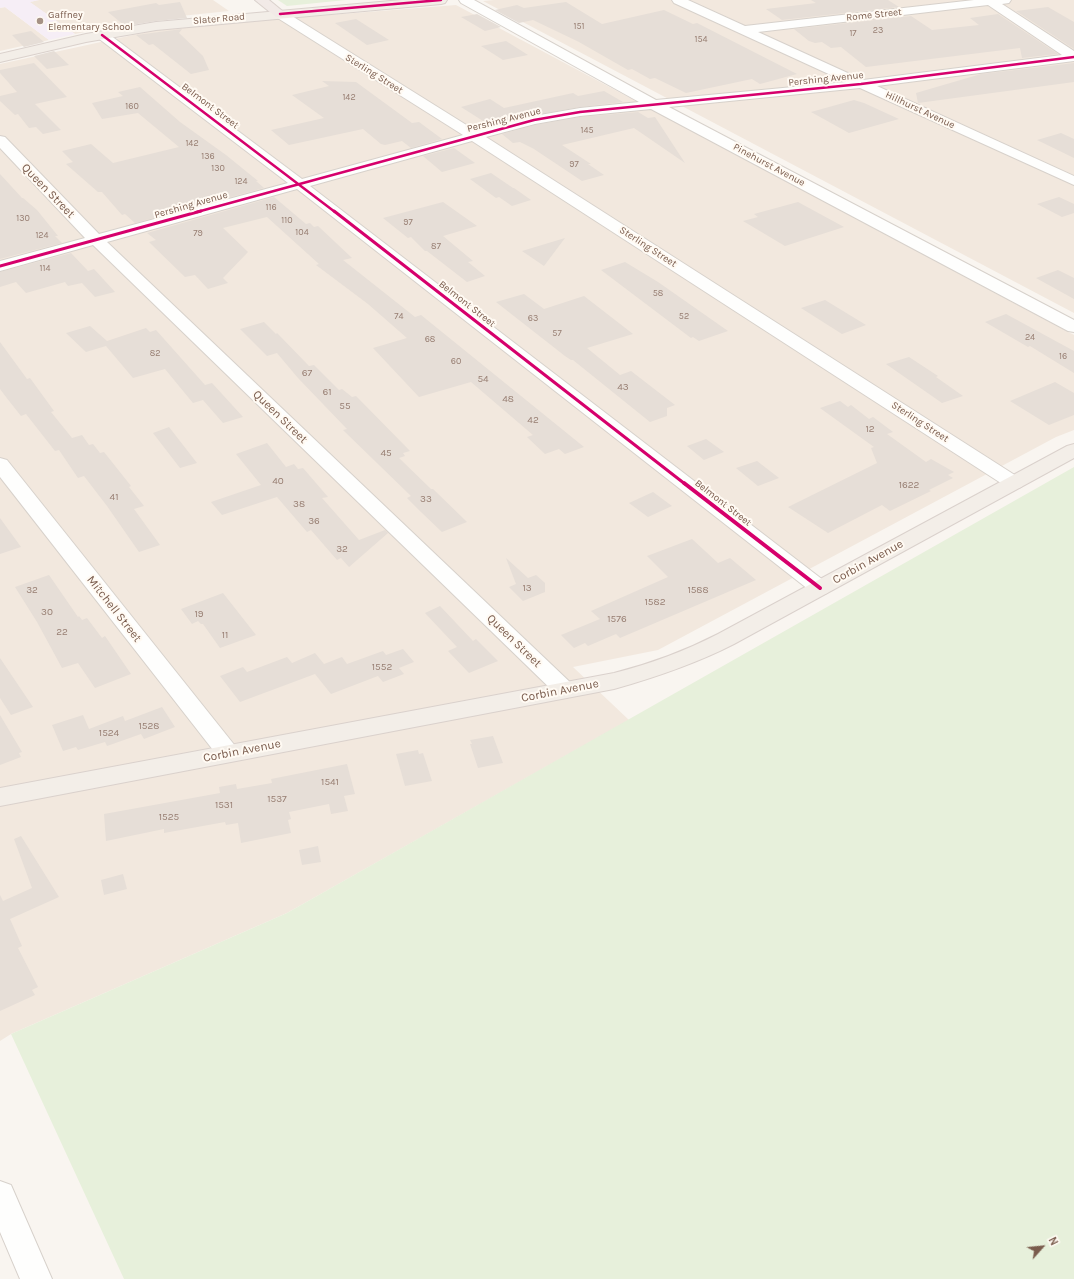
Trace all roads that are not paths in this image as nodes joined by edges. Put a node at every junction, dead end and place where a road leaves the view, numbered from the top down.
1 (261, 0) edge
2 (441, 0) edge
3 (465, 0) edge
4 (678, 0) edge
5 (1004, 0) edge
6 (990, 1) edge
7 (280, 14) junction
8 (743, 30) junction
9 (102, 35) junction
10 (1074, 57) edge
11 (0, 58) edge
12 (861, 84) junction
13 (656, 106) junction
14 (474, 136) junction
15 (0, 140) edge
16 (1074, 181) edge
17 (299, 184) junction
18 (96, 240) junction
19 (0, 266) edge
20 (1074, 327) edge
21 (1074, 450) edge
22 (0, 464) edge
23 (1014, 483) junction
24 (820, 588) junction
25 (565, 690) junction
26 (228, 753) junction
27 (0, 797) edge
28 (0, 1195) edge
29 (36, 1279) edge

1 - 7 highway
2 - 7 main road, Slater Road
3 - 13 street, Pinehurst Avenue
4 - 8 street, Hillhurst Avenue
5 - 6 street, Rome Street
6 - 8 street, Rome Street
6 - 10 street
7 - 9 main road, Slater Road
7 - 14 street, Sterling Street
8 - 12 street, Hillhurst Avenue
9 - 11 main road, Slater Road
9 - 17 street, Belmont Street
10 - 12 street, Pershing Avenue
12 - 13 street, Pershing Avenue
12 - 16 street, Hillhurst Avenue
13 - 14 street, Pershing Avenue
13 - 20 street, Pinehurst Avenue
14 - 17 street, Pershing Avenue
14 - 23 street, Sterling Street
15 - 18 street, Queen Street
17 - 18 street, Pershing Avenue
17 - 24 street, Belmont Street
18 - 19 street, Pershing Avenue
18 - 25 street, Queen Street
21 - 23 main road, Corbin Avenue
22 - 26 street, Mitchell Street
23 - 24 main road, Corbin Avenue
24 - 25 main road, Corbin Avenue
25 - 26 main road, Corbin Avenue
26 - 27 main road, Corbin Avenue
28 - 29 street

